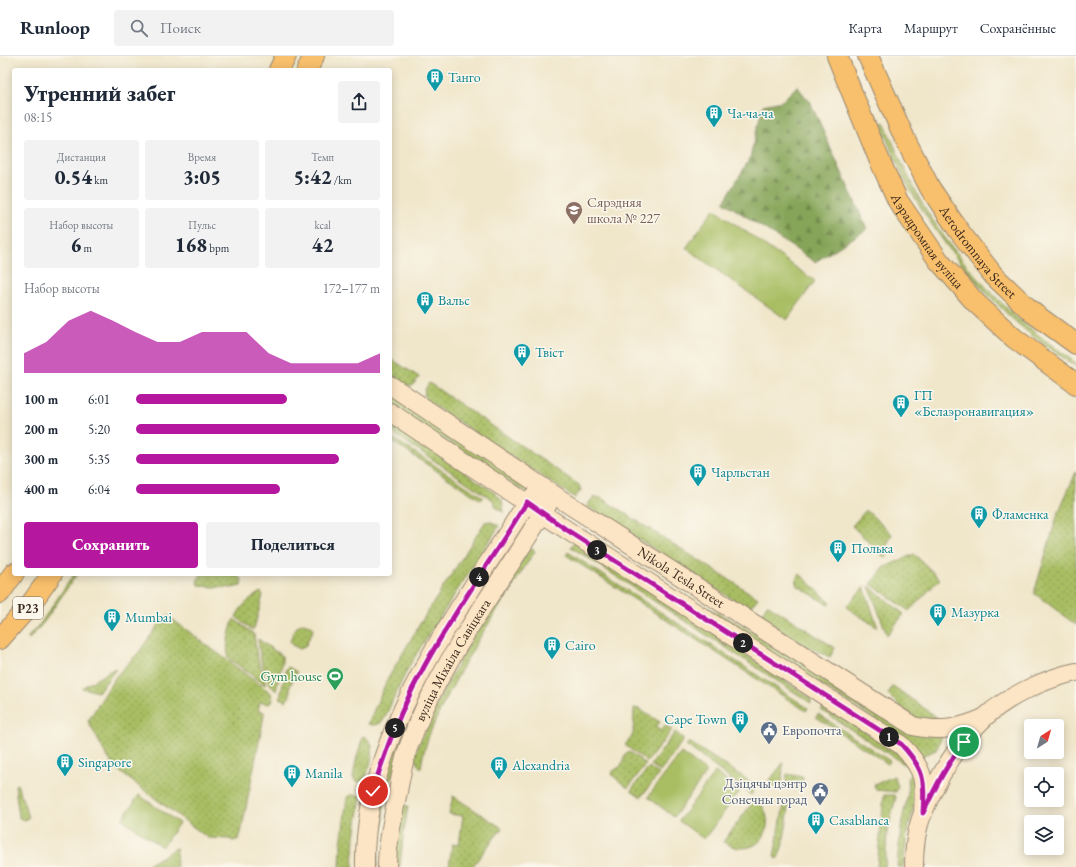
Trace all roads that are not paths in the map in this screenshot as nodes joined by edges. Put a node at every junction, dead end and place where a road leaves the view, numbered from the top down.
1 (286, 56) edge
2 (314, 56) edge
3 (838, 56) edge
4 (868, 56) edge
5 (280, 68) edge
6 (308, 68) edge
7 (1076, 344) edge
8 (1076, 384) edge
9 (392, 386) edge
10 (392, 413) edge
11 (547, 490) junction
12 (527, 502) junction
13 (543, 513) junction
14 (12, 576) edge
15 (51, 576) edge
16 (0, 593) edge
17 (0, 639) edge
18 (1076, 672) edge
19 (984, 718) junction
20 (923, 813) junction
21 (365, 867) edge
22 (387, 867) edge
23 (914, 867) edge

1 - 5 main road
2 - 6 main road
3 - 8 main road, Аэрадромная вуліца
4 - 7 main road, Aerodromnaya Street
9 - 11 main road, Nikola Tesla Street
10 - 12 main road, Nikola Tesla Street
11 - 12 main road, вуліца Міхаіла Савіцкага
11 - 13 main road, вуліца Міхаіла Савіцкага
11 - 19 main road, Nikola Tesla Street
12 - 13 main road, Nikola Tesla Street
12 - 21 main road, вуліца Міхаіла Савіцкага
13 - 20 main road, Nikola Tesla Street
13 - 22 main road, вуліца Міхаіла Савіцкага
14 - 16 main road, Р23
15 - 17 main road, Р23
18 - 19 main road
19 - 20 main road
20 - 23 main road

